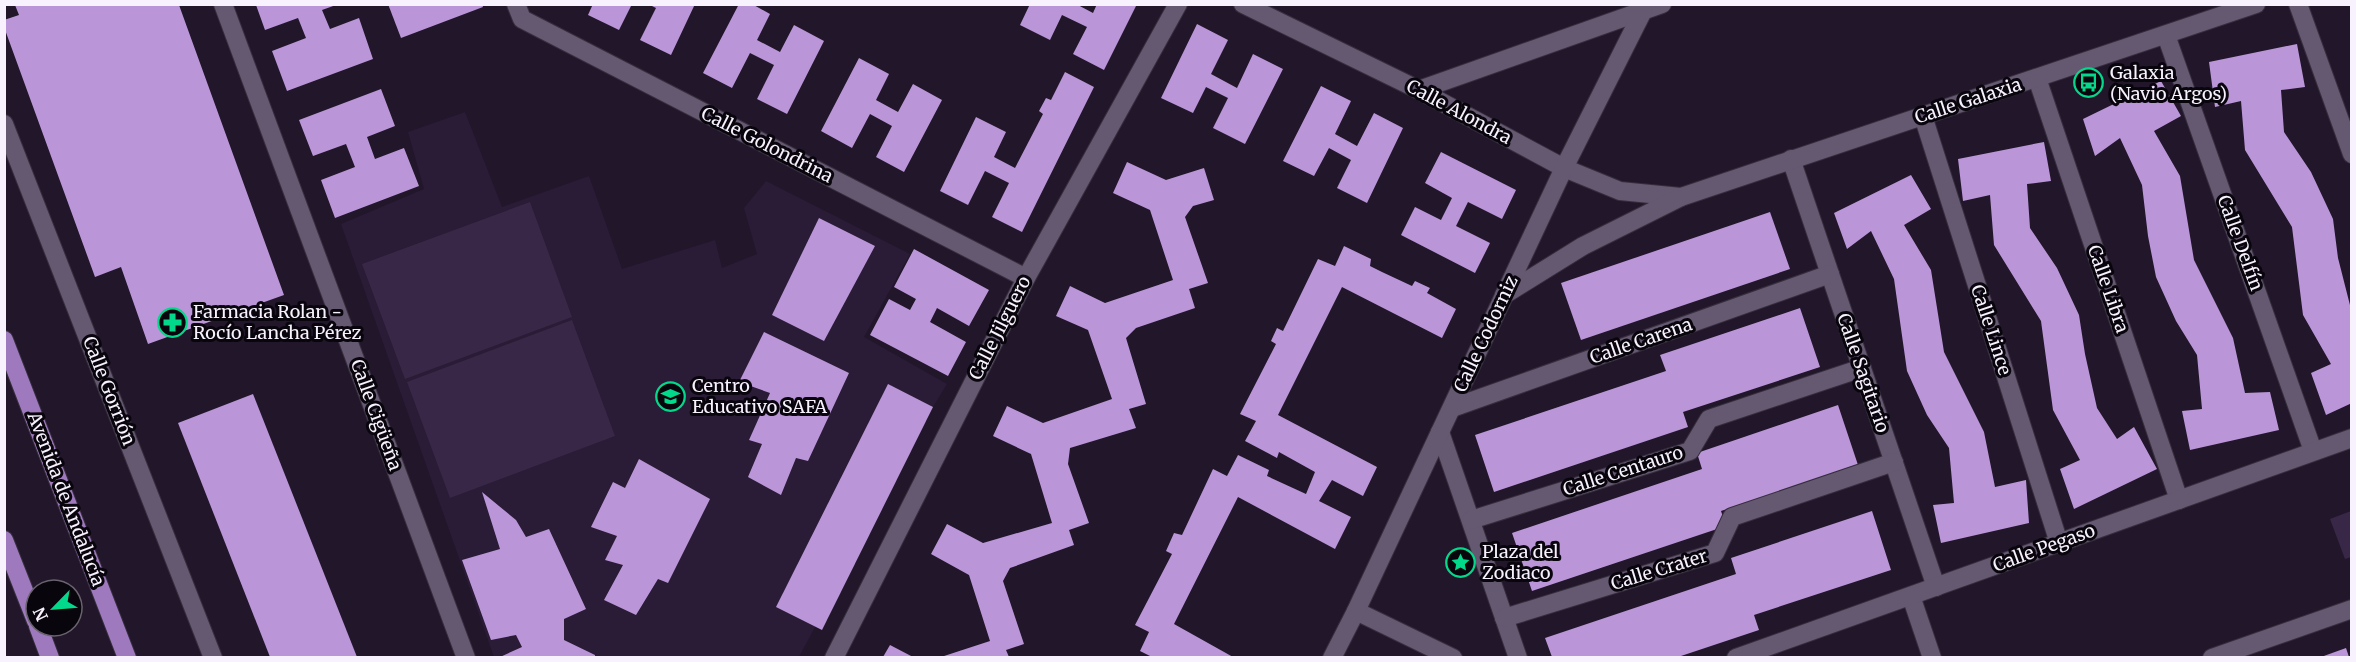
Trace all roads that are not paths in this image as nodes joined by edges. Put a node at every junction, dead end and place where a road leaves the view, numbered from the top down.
1 (223, 4) edge
2 (516, 4) edge
3 (1178, 4) edge
4 (1243, 4) edge
5 (1662, 4) edge
6 (2256, 4) edge
7 (2298, 4) edge
8 (1643, 11) junction
9 (2166, 35) junction
10 (2037, 78) junction
11 (1419, 90) junction
12 (1923, 116) junction
13 (4, 124) edge
14 (2352, 154) edge
15 (1791, 159) junction
16 (1564, 168) junction
17 (1681, 197) junction
18 (1830, 274) junction
19 (1026, 278) junction
20 (1504, 294) junction
21 (4, 340) edge
22 (1862, 368) junction
23 (1452, 408) junction
24 (1440, 432) junction
25 (2352, 438) edge
26 (2313, 451) junction
27 (1894, 462) junction
28 (2179, 500) junction
29 (1471, 520) junction
30 (4, 540) edge
31 (2059, 543) junction
32 (1936, 587) junction
33 (24, 591) edge
34 (1911, 596) junction
35 (2352, 609) edge
36 (1356, 611) junction
37 (1504, 618) junction
38 (43, 638) edge
39 (2262, 649) edge
40 (50, 657) edge
41 (127, 657) edge
42 (213, 657) edge
43 (466, 657) edge
44 (834, 657) edge
45 (1332, 657) edge
46 (1453, 657) edge
47 (1518, 657) edge
48 (1736, 657) edge
49 (1932, 657) edge
50 (2212, 657) edge

1 - 43 street, Calle Cigüeña
2 - 19 street, Calle Golondrina
3 - 19 street, Calle Jilguero
4 - 11 street, Calle Alondra
5 - 8 street
6 - 9 street, Calle Galaxia
7 - 14 street
8 - 11 street
8 - 16 street, Calle Codorniz
9 - 10 street, Calle Galaxia
9 - 26 street, Calle Delfín
10 - 12 street, Calle Galaxia
10 - 28 street, Calle Libra
11 - 16 street, Calle Alondra
12 - 15 street, Calle Galaxia
12 - 31 street, Calle Lince
13 - 42 street, Calle Gorrión
15 - 17 street, Calle Galaxia
15 - 18 street, Calle Sagitario
16 - 17 street, Calle Alondra
16 - 20 street, Calle Codorniz
17 - 20 street, Calle Galaxia
18 - 22 street, Calle Sagitario
18 - 23 street, Calle Carena
19 - 44 street, Calle Jilguero
20 - 23 street, Calle Codorniz
21 - 41 main road, Avenida de Andalucía
22 - 27 street, Calle Sagitario
22 - 29 street, Calle Centauro
23 - 24 street, Calle Codorniz
24 - 29 street
24 - 36 street, Calle Codorniz
25 - 26 street, Calle Pegaso
26 - 28 street, Calle Pegaso
27 - 32 street, Calle Sagitario
27 - 37 street, Calle Crater
28 - 31 street, Calle Pegaso
29 - 37 street
30 - 33 main road
31 - 32 street, Calle Pegaso
32 - 34 street, Calle Pegaso
34 - 48 street, Calle Pegaso
34 - 49 street
35 - 39 street
36 - 45 street, Calle Codorniz
36 - 46 street
37 - 47 street
38 - 40 main road
39 - 50 street

